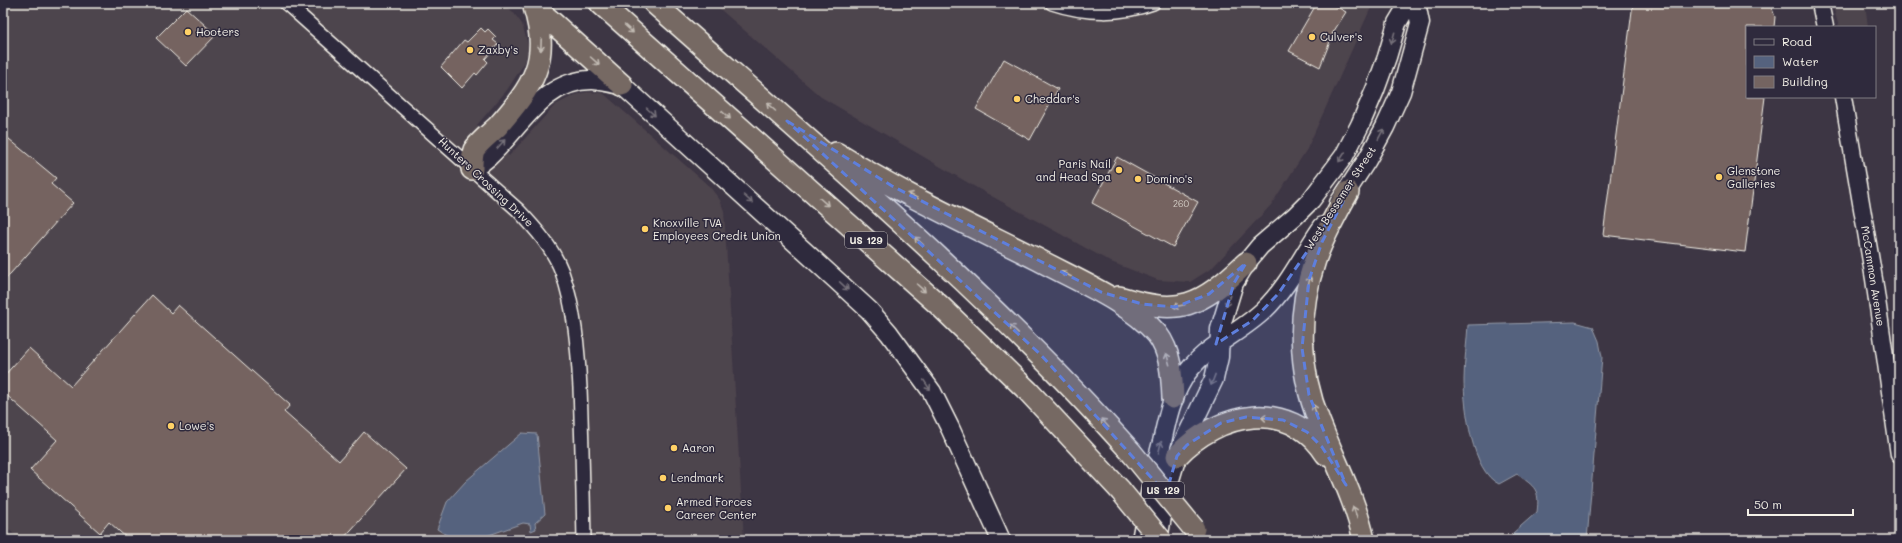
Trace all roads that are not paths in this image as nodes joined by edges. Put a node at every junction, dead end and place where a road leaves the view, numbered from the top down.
1 (286, 3) edge
2 (600, 3) edge
3 (654, 3) edge
4 (1052, 3) edge
5 (1153, 3) edge
6 (1409, 3) edge
7 (1416, 3) edge
8 (1820, 3) edge
9 (532, 5) edge
10 (1826, 26) edge
11 (622, 85) junction
12 (1843, 98) edge
13 (787, 122) junction
14 (472, 169) junction
15 (1348, 192) junction
16 (1246, 263) junction
17 (1101, 292) junction
18 (1219, 342) junction
19 (1173, 398) junction
20 (1899, 454) edge
21 (1177, 456) junction
22 (1346, 484) junction
23 (1198, 534) edge
24 (584, 540) edge
25 (1000, 540) edge
26 (1141, 540) edge
27 (1159, 540) edge
28 (1364, 540) edge

1 - 14 street, Hunters Crossing Drive
2 -> 27 highway, US 129, bridge
13 -> 3 highway, US 129
4 - 5 street
6 -> 16 main road, West Bessemer Street
15 -> 7 main road, West Bessemer Street
8 - 10 street
9 -> 11 highway
9 -> 14 highway
14 -> 11 main road
11 -> 25 main road
12 - 20 street, McCammon Avenue
17 -> 13 highway
23 -> 13 highway, US 129, bridge
14 - 24 street, Hunters Crossing Drive
15 - 18 main road, West Bessemer Street
22 -> 15 highway
16 -> 17 highway
16 -> 18 main road, West Bessemer Street
19 -> 17 highway
18 - 19 main road, West Bessemer Street
18 -> 21 main road, West Bessemer Street
26 -> 19 main road, West Bessemer Street
22 -> 21 highway
21 - 27 main road, West Bessemer Street
28 -> 22 highway

